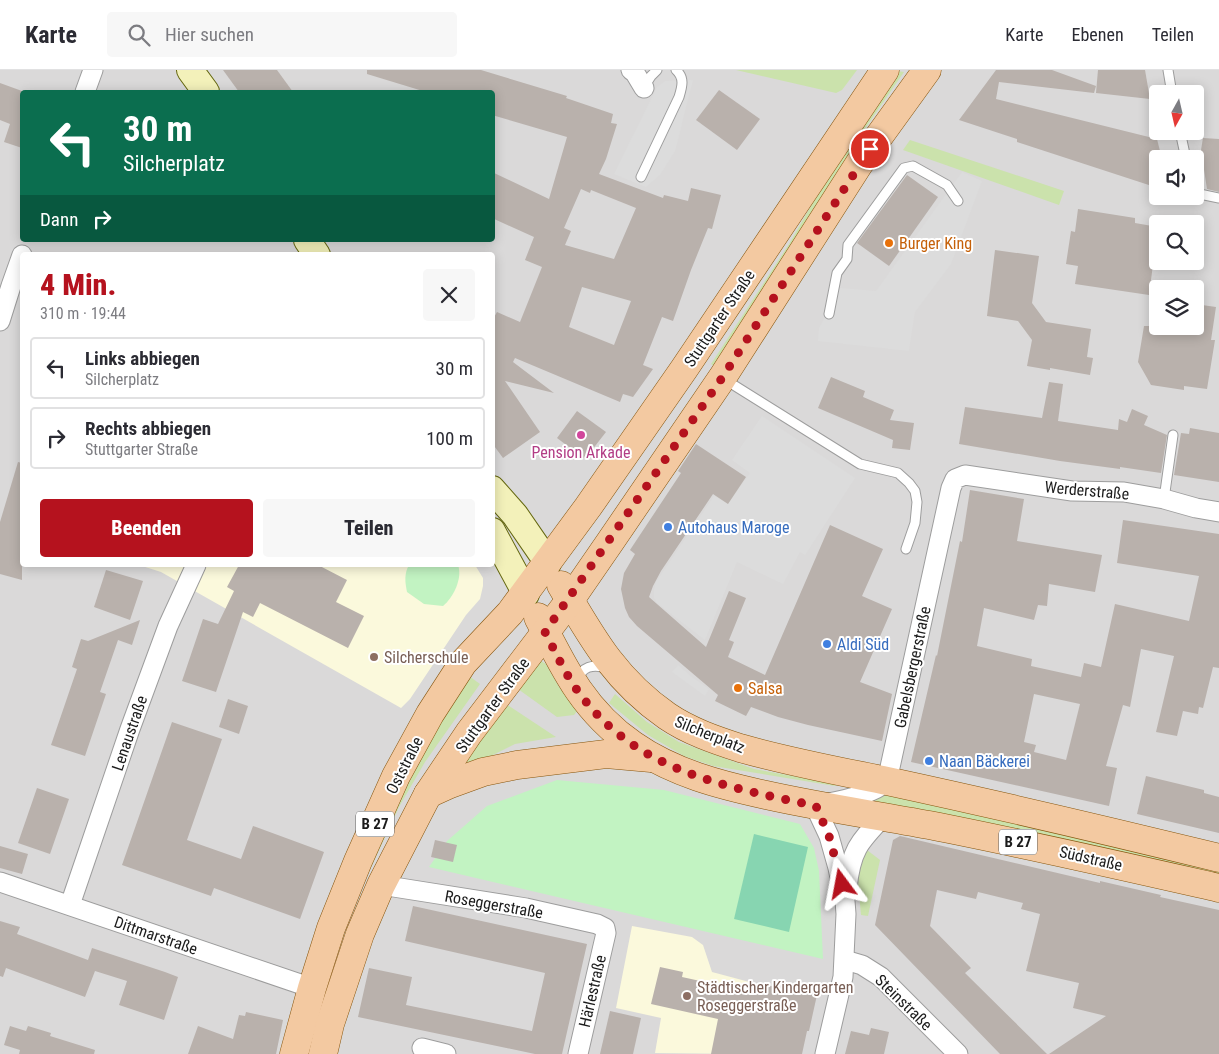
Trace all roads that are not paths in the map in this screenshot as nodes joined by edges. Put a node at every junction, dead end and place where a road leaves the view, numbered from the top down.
1 (93, 70) edge
2 (190, 70) edge
3 (631, 70) edge
4 (657, 70) edge
5 (676, 70) edge
6 (885, 70) edge
7 (927, 70) edge
8 (1168, 70) edge
9 (1170, 85) edge
10 (644, 88) joint
11 (87, 90) edge
12 (205, 90) edge
13 (641, 177) dead end
14 (1204, 195) edge
15 (1219, 198) edge
16 (958, 201) dead end
17 (20, 260) edge
18 (5, 285) edge
19 (829, 314) dead end
20 (0, 321) edge
21 (722, 378) junction
22 (1173, 435) dead end
23 (955, 478) joint
24 (495, 492) edge
25 (1164, 499) junction
26 (1219, 512) edge
27 (495, 537) edge
28 (906, 549) dead end
29 (548, 562) junction
30 (195, 567) edge
31 (526, 594) junction
32 (570, 600) junction
33 (545, 632) junction
34 (620, 675) junction
35 (582, 697) junction
36 (655, 758) junction
37 (887, 781) junction
38 (428, 794) junction
39 (816, 806) junction
40 (883, 817) junction
41 (1219, 858) edge
42 (0, 882) edge
43 (381, 885) junction
44 (1219, 888) edge
45 (845, 901) junction
46 (70, 905) junction
47 (605, 928) joint
48 (845, 960) junction
49 (312, 988) junction
50 (422, 1048) dead end
51 (294, 1054) edge
52 (323, 1054) edge
53 (446, 1054) edge
54 (578, 1054) edge
55 (825, 1054) edge
56 (958, 1054) edge

1 - 11 street
2 - 12 street
3 - 10 street
4 - 10 lane
5 - 13 lane
6 - 29 main road, Stuttgarter Straße
7 - 21 main road, Stuttgarter Straße
8 - 9 lane
14 - 15 lane
16 - 19 lane
17 - 18 street
18 - 20 street
21 - 28 lane
21 - 32 main road, Stuttgarter Straße
22 - 25 lane
23 - 25 street, Werderstraße
23 - 37 street, Gabelsbergerstraße
24 - 29 street
25 - 26 street, Werderstraße
27 - 31 street
29 - 31 main road, Oststraße / B 27
29 - 32 main road, Silcherplatz
30 - 46 street, Lenaustraße
31 - 33 main road
31 - 49 main road, Oststraße / B 27
32 - 33 main road, Stuttgarter Straße
32 - 34 main road, Silcherplatz / B 27
33 - 35 main road
33 - 38 main road, Stuttgarter Straße
34 - 35 lane
34 - 37 main road, Silcherplatz / B 27
35 - 36 main road
36 - 38 main road, B 27
36 - 39 main road, B 27
37 - 39 street
37 - 41 main road, Südstraße / B 27
38 - 43 main road, B 27
39 - 40 main road, Südstraße / B 27
39 - 45 street
40 - 44 main road, Südstraße / B 27
40 - 45 street
42 - 46 street, Dittmarstraße
43 - 47 street, Roseggerstraße
43 - 52 main road, B 27
45 - 48 street
46 - 49 street, Dittmarstraße
47 - 54 street, Härlestraße
48 - 55 street
48 - 56 street, Steinstraße
49 - 51 main road, Oststraße / B 27
50 - 53 street

